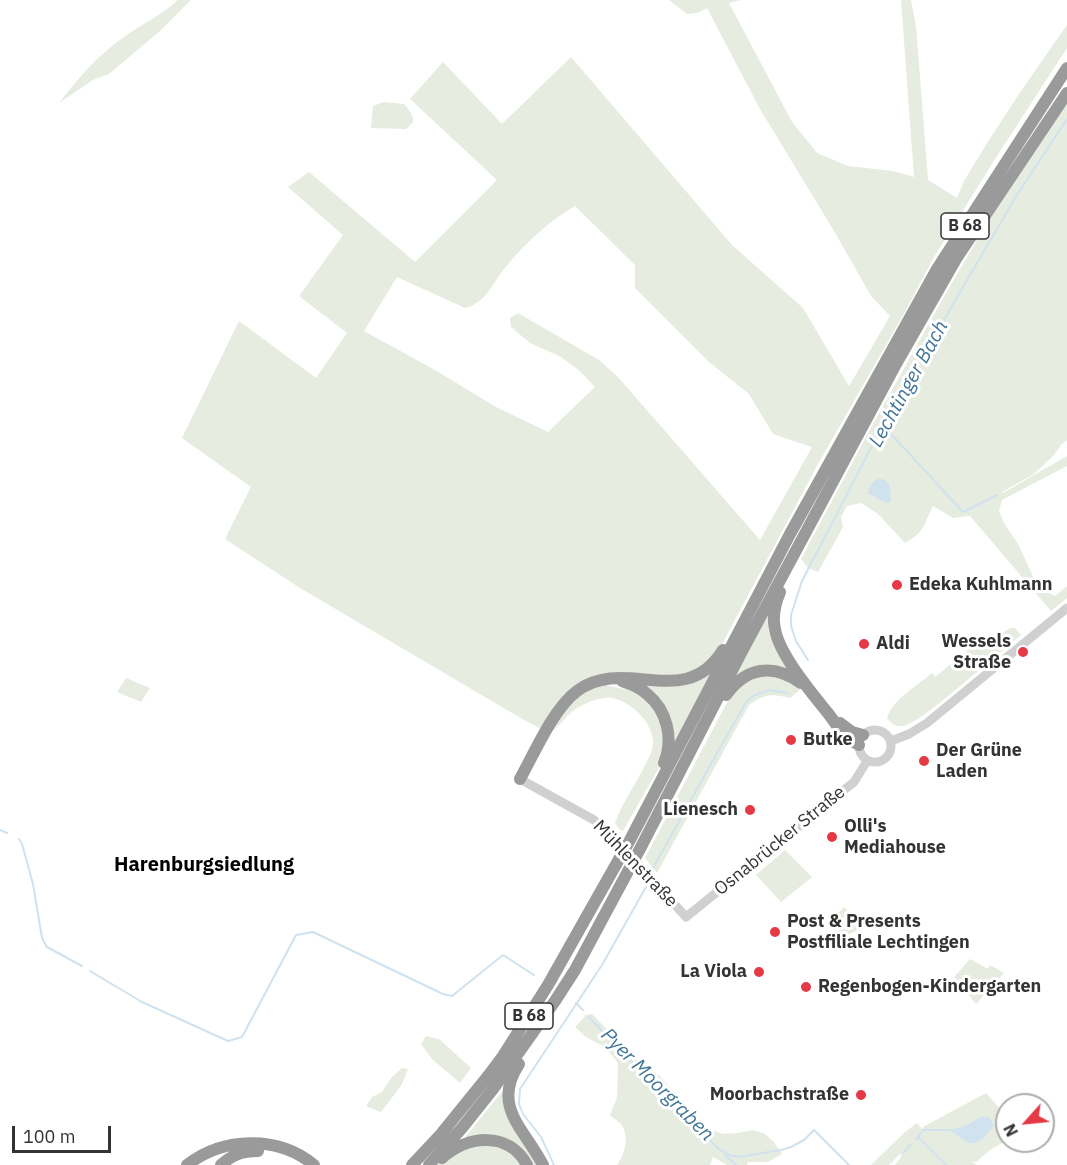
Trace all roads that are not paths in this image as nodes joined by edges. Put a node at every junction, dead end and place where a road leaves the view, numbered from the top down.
1 (1067, 68) edge
2 (1067, 93) edge
3 (798, 548) junction
4 (1067, 608) edge
5 (742, 626) junction
6 (615, 679) junction
7 (805, 685) junction
8 (711, 711) junction
9 (861, 740) junction
10 (891, 741) junction
11 (867, 761) junction
12 (520, 779) joint
13 (631, 837) junction
14 (686, 917) joint
15 (555, 1001) junction
16 (423, 1163) edge
17 (187, 1165) edge
18 (221, 1165) edge
19 (301, 1165) edge
20 (314, 1165) edge
21 (405, 1165) edge
22 (527, 1165) edge
23 (543, 1165) edge

1 - 5 highway, B 68
2 - 3 highway, B 68
3 - 7 highway
3 - 8 highway, B 68
4 - 10 street
5 - 6 highway
5 - 13 highway, B 68
6 - 12 highway
6 - 13 highway
7 - 8 highway
7 - 9 highway
8 - 15 highway, B 68
9 - 10 street
9 - 11 street
10 - 11 street
11 - 14 street, Osnabrücker Straße
12 - 14 street, Mühlenstraße
13 - 16 highway, B 68
15 - 16 highway, B 68
15 - 23 highway
16 - 21 highway
16 - 22 highway
17 - 20 highway
18 - 19 highway

